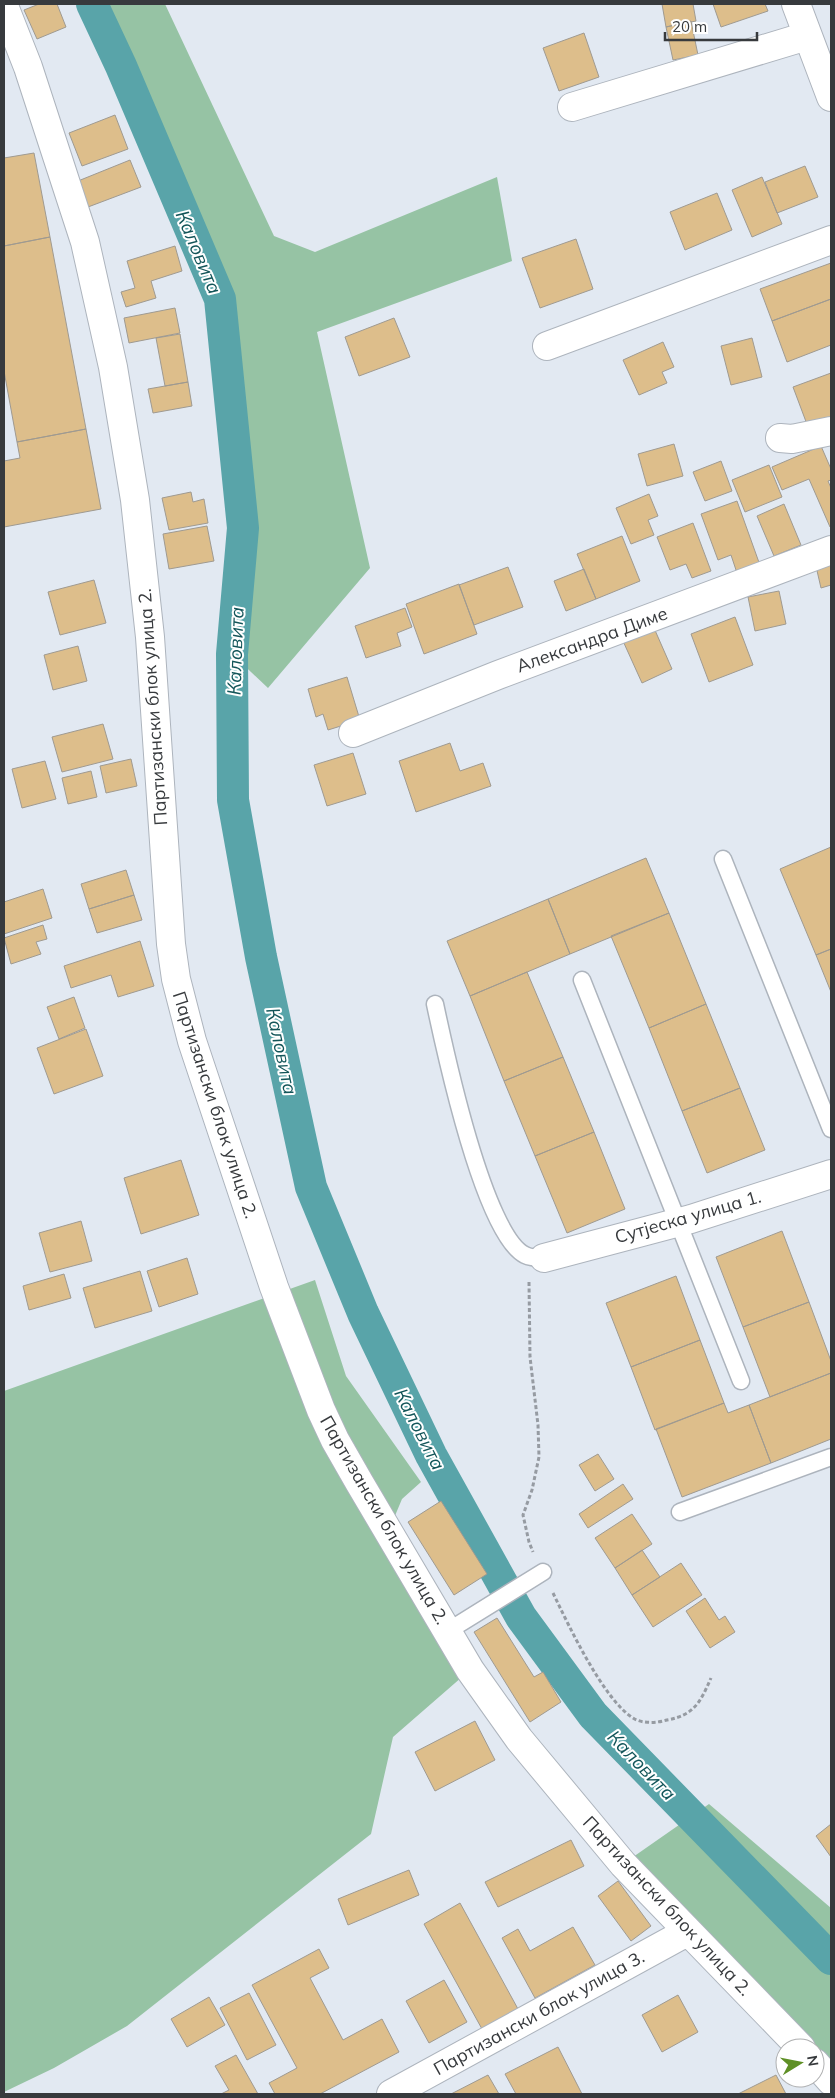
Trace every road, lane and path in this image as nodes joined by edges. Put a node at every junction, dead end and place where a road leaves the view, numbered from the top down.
1 (796, 4) edge
2 (4, 6) edge
3 (807, 36) junction
4 (16, 68) edge
5 (831, 97) edge
6 (572, 107) dead end
7 (831, 240) edge
8 (548, 346) dead end
9 (831, 430) edge
10 (780, 438) dead end
11 (831, 550) edge
12 (353, 733) dead end
13 (723, 859) dead end
14 (582, 980) dead end
15 (435, 1004) dead end
16 (831, 1129) edge
17 (831, 1174) edge
18 (678, 1222) junction
19 (540, 1258) junction
20 (741, 1382) dead end
21 (831, 1457) edge
22 (680, 1512) dead end
23 (543, 1572) junction
24 (448, 1631) junction
25 (711, 1678) dead end
26 (687, 1932) junction
27 (791, 2038) edge
28 (391, 2094) edge

1 - 3 street
2 - 4 street, Партизански блок улица 2.
3 - 5 street
3 - 6 street
4 - 24 street, Партизански блок улица 2.
7 - 8 street
9 - 10 street
11 - 12 street, Александра Диме
13 - 16 lane
14 - 18 lane
15 - 19 lane
17 - 18 street, Сутјеска улица 1.
18 - 19 street, Сутјеска улица 1.
18 - 20 lane
19 - 23 path
21 - 22 lane
23 - 24 lane
23 - 25 path
24 - 26 street, Партизански блок улица 2.
26 - 27 street, Партизански блок улица 2.
26 - 28 street, Партизански блок улица 3.

